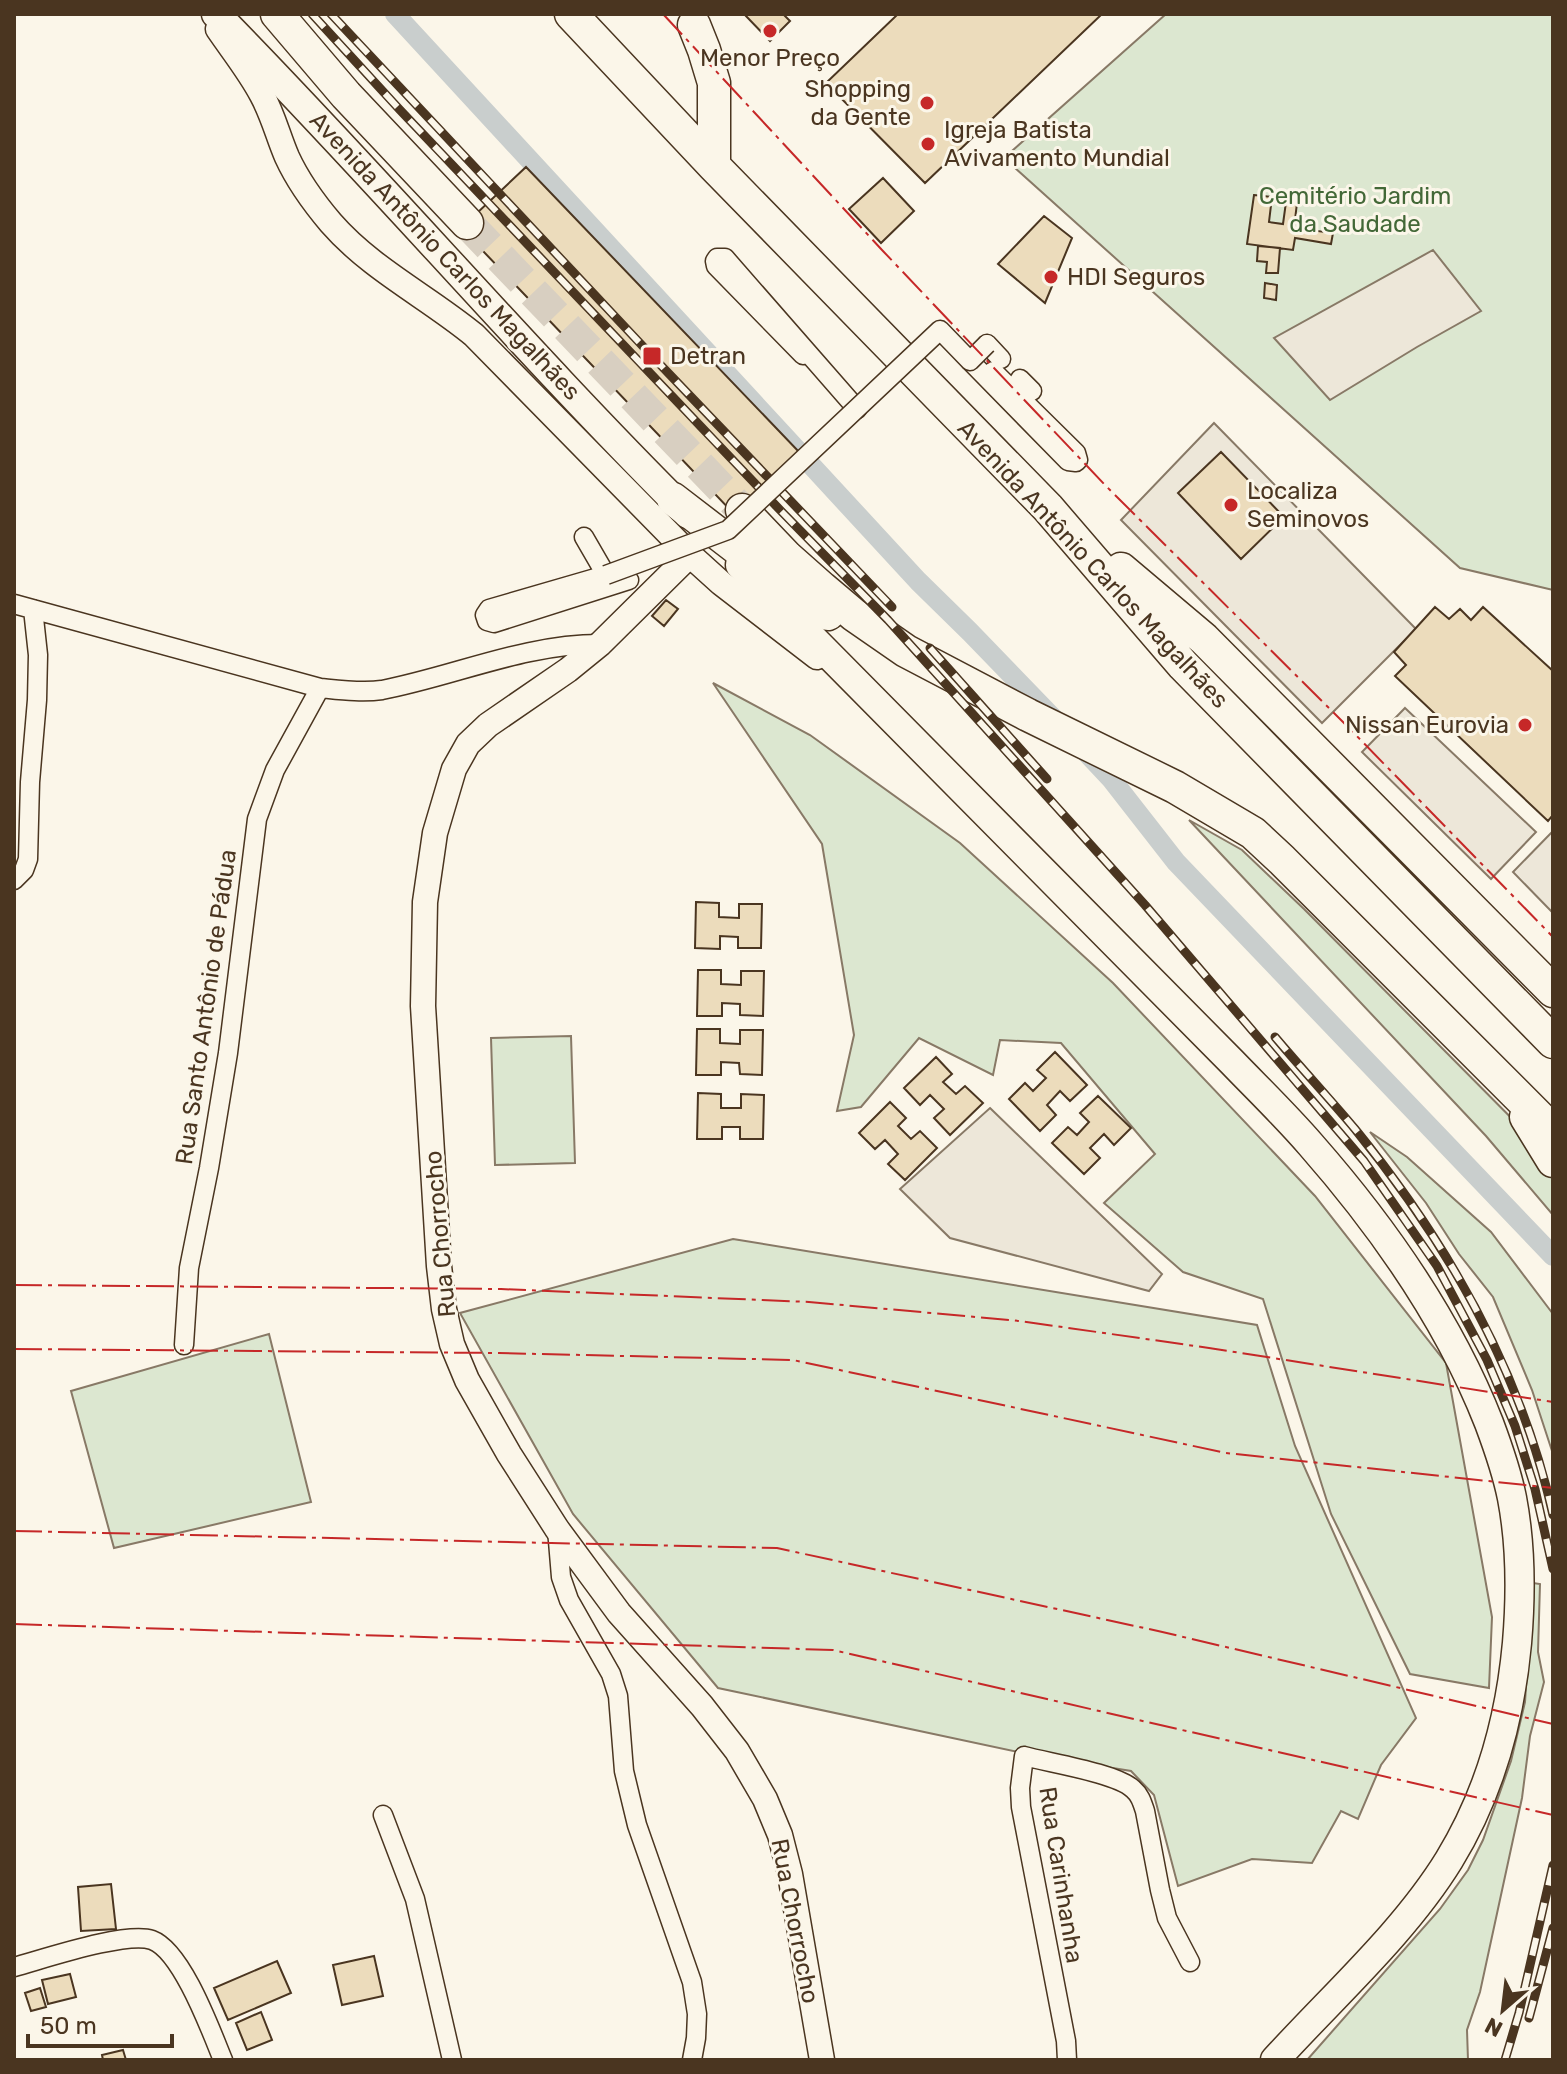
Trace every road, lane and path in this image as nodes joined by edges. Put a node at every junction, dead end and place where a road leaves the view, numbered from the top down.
1 (208, 14) edge
2 (216, 14) edge
3 (277, 14) edge
4 (571, 14) edge
5 (688, 20) edge
6 (714, 166) junction
7 (467, 223) tunnel mouth
8 (803, 355) dead end
9 (970, 361) junction
10 (857, 409) junction
11 (758, 497) junction
12 (673, 499) junction
13 (1048, 508) junction
14 (584, 537) dead end
15 (690, 555) junction
16 (606, 575) junction
17 (629, 580) dead end
18 (14, 604) edge
19 (33, 609) junction
20 (600, 644) junction
21 (906, 651) junction
22 (320, 688) junction
23 (886, 711) junction
24 (22, 786) edge
25 (14, 880) edge
26 (1553, 991) edge
27 (1553, 1042) edge
28 (1506, 1083) junction
29 (1553, 1131) edge
30 (1553, 1161) edge
31 (184, 1345) dead end
32 (557, 1529) junction
33 (383, 1815) dead end
34 (1190, 1962) dead end
35 (14, 1967) edge
36 (223, 2060) edge
37 (452, 2060) edge
38 (692, 2060) edge
39 (822, 2060) edge
40 (1067, 2060) edge
41 (1275, 2060) edge

1 - 15 street
2 - 12 main road, Avenida Antônio Carlos Magalhães
3 - 7 highway, Avenida Antônio Carlos Magalhães
4 - 6 highway, Avenida Antônio Carlos Magalhães
5 - 6 highway
6 - 13 highway, Avenida Antônio Carlos Magalhães
8 - 10 street
9 - 9 street, bridge
9 - 10 street, bridge
10 - 11 street, bridge
11 - 16 street, bridge
11 - 21 highway
12 - 21 highway
12 - 23 main road, Avenida Antônio Carlos Magalhães
13 - 26 highway
13 - 27 highway, Avenida Antônio Carlos Magalhães
14 - 16 street
15 - 20 street, Rua Chorrocho
15 - 23 street
16 - 17 street
18 - 19 street
19 - 22 street
19 - 24 street
20 - 22 street
20 - 32 street, Rua Chorrocho
21 - 28 highway
22 - 31 street, Rua Santo Antônio de Pádua
23 - 41 main road, Avenida Antônio Carlos Magalhães
24 - 25 street
28 - 29 highway
28 - 30 highway
32 - 38 street
32 - 39 street, Rua Chorrocho
33 - 37 street
34 - 40 street, Rua Carinhanha
35 - 36 street

